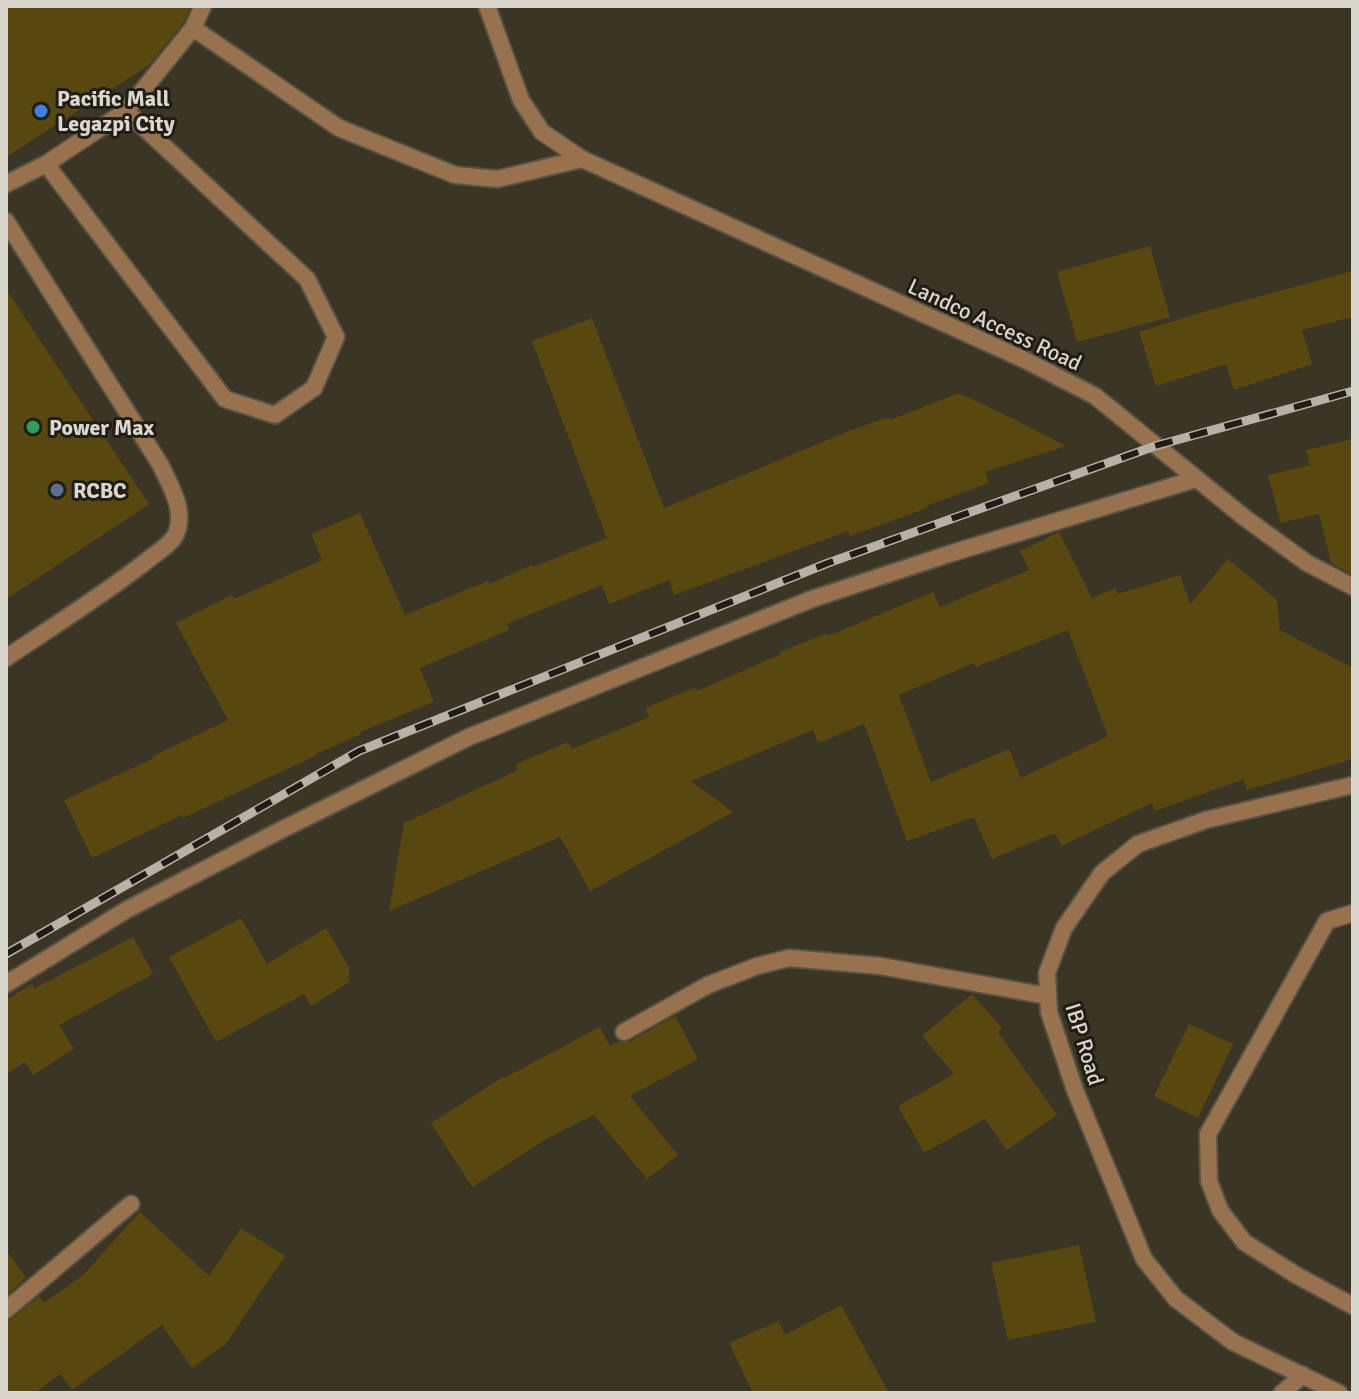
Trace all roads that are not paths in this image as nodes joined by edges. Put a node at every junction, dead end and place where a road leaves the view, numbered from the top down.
1 (203, 6) edge
2 (487, 6) edge
3 (193, 28) junction
4 (126, 111) junction
5 (582, 159) junction
6 (46, 164) junction
7 (6, 184) edge
8 (6, 221) edge
9 (1196, 479) junction
10 (1353, 587) edge
11 (6, 658) edge
12 (1353, 785) edge
13 (1353, 913) edge
14 (6, 984) edge
15 (1048, 996) junction
16 (624, 1032) dead end
17 (131, 1204) dead end
18 (1353, 1306) edge
19 (6, 1310) edge
20 (1303, 1375) junction
21 (1282, 1393) edge
22 (1339, 1393) edge

1 - 3 street
2 - 5 street, Landco Access Road
3 - 4 street
3 - 5 street
4 - 6 street
4 - 6 street
5 - 9 street, Landco Access Road
6 - 7 street
8 - 11 street
9 - 10 street, Landco Access Road
9 - 14 street
12 - 15 street, IBP Road
13 - 18 street
15 - 16 street
15 - 20 street, IBP Road
17 - 19 street
20 - 21 street
20 - 22 street, IBP Road

